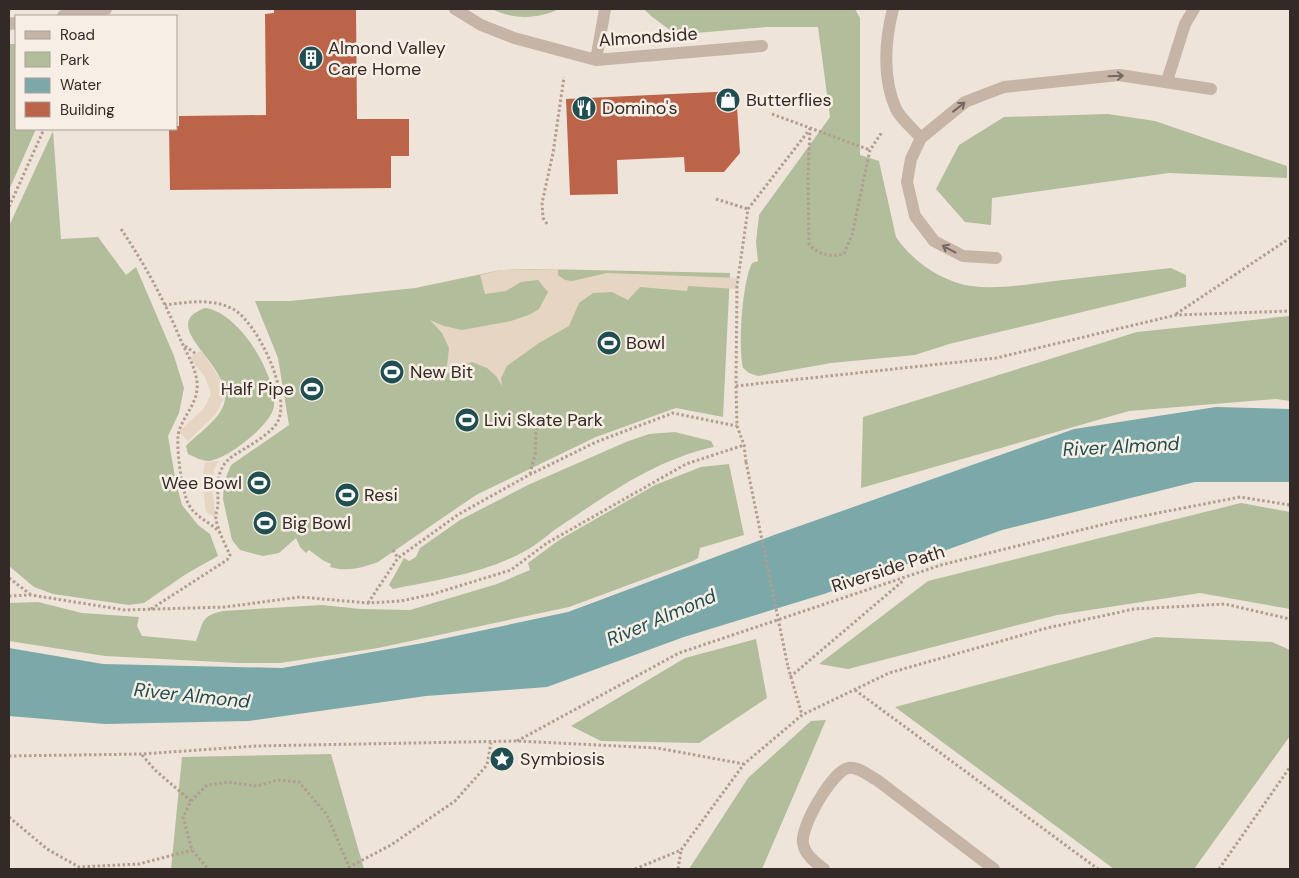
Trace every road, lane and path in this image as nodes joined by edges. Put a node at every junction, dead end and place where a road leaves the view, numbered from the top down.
1 (455, 9) edge
2 (605, 9) edge
3 (893, 9) edge
4 (1194, 9) edge
5 (103, 12) edge
6 (73, 15) edge
7 (762, 46) dead end
8 (567, 54) junction
9 (596, 60) junction
10 (1167, 81) junction
11 (1211, 89) dead end
12 (896, 110) junction
13 (772, 114) dead end
14 (810, 129) junction
15 (44, 130) edge
16 (921, 138) junction
17 (870, 150) junction
18 (716, 199) dead end
19 (9, 207) edge
20 (748, 209) junction
21 (547, 224) dead end
22 (121, 229) dead end
23 (1290, 238) edge
24 (996, 258) dead end
25 (166, 305) junction
26 (1290, 311) edge
27 (1176, 315) junction
28 (183, 344) junction
29 (196, 354) dead end
30 (736, 386) junction
31 (737, 426) junction
32 (536, 428) dead end
33 (744, 445) junction
34 (529, 474) junction
35 (1290, 505) edge
36 (222, 536) junction
37 (393, 550) dead end
38 (398, 558) junction
39 (906, 577) junction
40 (9, 578) edge
41 (31, 595) junction
42 (9, 596) edge
43 (368, 603) junction
44 (150, 609) junction
45 (1290, 619) edge
46 (790, 677) junction
47 (854, 690) junction
48 (802, 715) junction
49 (517, 740) junction
50 (491, 743) junction
51 (142, 754) junction
52 (9, 756) edge
53 (744, 764) junction
54 (1290, 767) edge
55 (191, 801) junction
56 (9, 817) edge
57 (192, 850) junction
58 (681, 850) junction
59 (350, 868) edge
60 (208, 869) edge
61 (635, 869) edge
62 (678, 869) edge
63 (824, 869) edge
64 (994, 869) edge
65 (1098, 869) edge
66 (1219, 869) edge

1 - 8 street, Almondside
2 - 9 street
3 - 12 street
4 - 10 street
5 - 6 street
7 - 9 street, Almondside
8 - 9 street, Almondside
8 - 21 path
10 - 11 street
16 -> 10 street
12 - 16 street
12 - 17 path
13 - 14 path
14 - 17 path
14 - 17 path
14 - 20 path
15 - 19 path
24 -> 16 street
18 - 20 path
20 - 30 path
22 - 25 path
23 - 27 path
25 - 28 path
25 - 36 path
26 - 27 path
27 - 30 path
28 - 29 path
28 - 36 path
30 - 31 path
31 - 33 path
31 - 34 path
32 - 34 path
33 - 43 path
33 - 46 path, bridge
34 - 38 path
35 - 39 path, Riverside Path
36 - 44 path
37 - 38 path
38 - 43 path
39 - 46 path
39 - 49 path, Riverside Path
40 - 41 path
41 - 42 path
41 - 44 path
43 - 44 path
45 - 47 path
46 - 48 path
47 - 48 path
47 - 65 path
48 - 53 path
49 - 50 path
49 - 53 path
50 - 51 path
50 - 59 path
51 - 52 path
51 - 55 path
53 - 58 path
54 - 66 path
55 - 57 path
55 - 59 path
56 - 57 path
57 - 60 path
58 - 61 path
58 - 62 path
63 - 64 street

